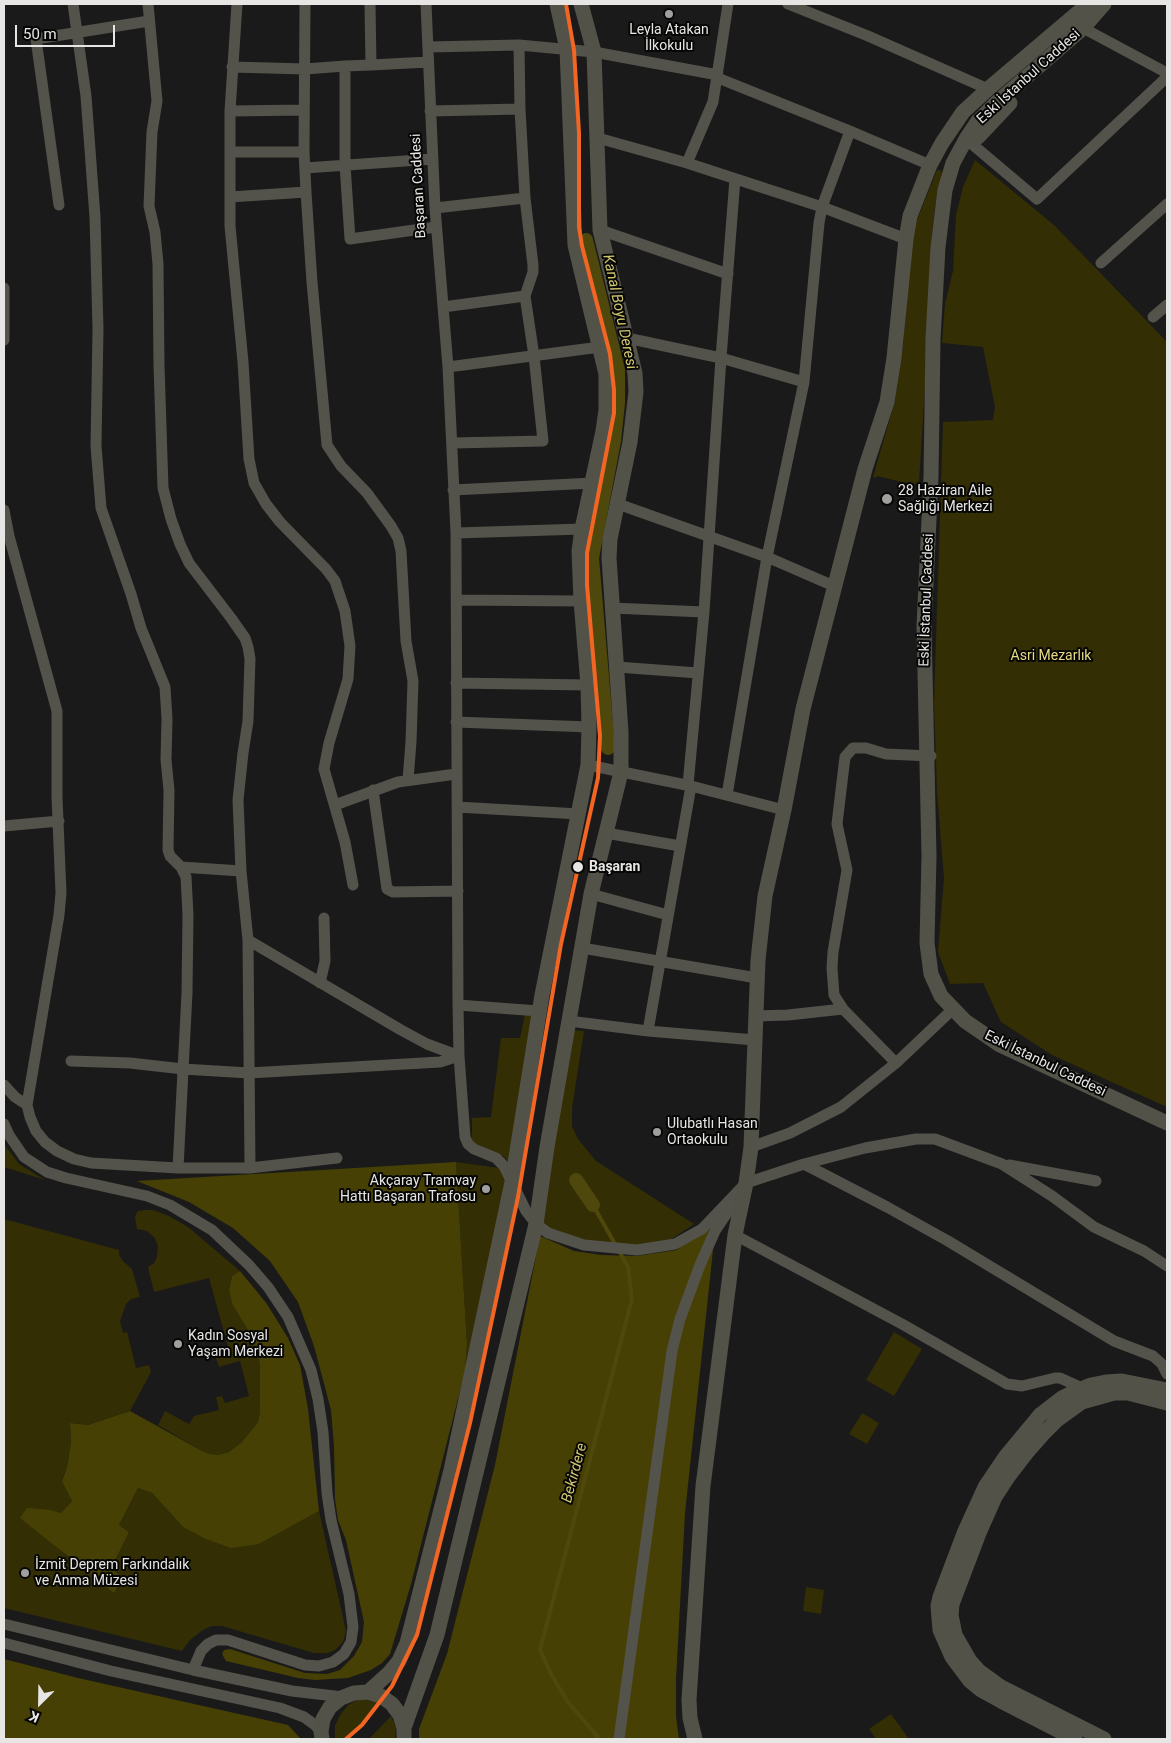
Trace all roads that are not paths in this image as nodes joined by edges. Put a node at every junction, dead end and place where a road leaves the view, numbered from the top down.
1 (73, 4) edge
2 (148, 4) edge
3 (237, 4) edge
4 (305, 4) edge
5 (370, 4) edge
6 (426, 4) edge
7 (557, 4) edge
8 (581, 4) edge
9 (728, 4) edge
10 (788, 4) edge
11 (1088, 4) edge
12 (1104, 4) edge
13 (1112, 4) edge
14 (149, 21) junction
15 (1087, 30) junction
16 (78, 32) junction
17 (519, 45) junction
18 (428, 47) junction
19 (566, 49) junction
20 (594, 52) junction
21 (428, 62) junction
22 (371, 65) junction
23 (344, 66) junction
24 (232, 67) junction
25 (305, 69) junction
26 (1167, 73) edge
27 (718, 77) junction
28 (1167, 77) edge
29 (988, 88) junction
30 (520, 109) junction
31 (304, 110) junction
32 (230, 111) junction
33 (430, 111) junction
34 (850, 131) junction
35 (598, 138) junction
36 (968, 141) junction
37 (230, 152) junction
38 (304, 152) junction
39 (433, 159) junction
40 (687, 163) junction
41 (345, 165) junction
42 (930, 165) junction
43 (305, 168) junction
44 (735, 179) junction
45 (306, 192) junction
46 (230, 197) junction
47 (525, 198) junction
48 (59, 204) dead end
49 (1167, 204) edge
50 (822, 207) junction
51 (435, 208) junction
52 (436, 227) junction
53 (600, 230) junction
54 (906, 239) junction
55 (1101, 263) dead end
56 (728, 274) junction
57 (4, 288) edge
58 (525, 296) junction
59 (1167, 305) edge
60 (442, 307) junction
61 (1153, 317) dead end
62 (627, 338) junction
63 (4, 340) edge
64 (600, 348) junction
65 (534, 356) junction
66 (721, 358) junction
67 (448, 367) junction
68 (804, 382) junction
69 (453, 443) junction
70 (593, 484) junction
71 (454, 490) junction
72 (618, 504) junction
73 (4, 510) edge
74 (582, 529) junction
75 (456, 533) junction
76 (708, 536) junction
77 (767, 557) junction
78 (836, 587) junction
79 (456, 600) junction
80 (580, 601) junction
81 (612, 608) junction
82 (704, 612) junction
83 (617, 667) junction
84 (698, 673) junction
85 (456, 683) junction
86 (588, 685) junction
87 (456, 722) junction
88 (589, 727) junction
89 (929, 755) junction
90 (605, 768) junction
91 (456, 774) junction
92 (408, 780) junction
93 (689, 786) junction
94 (373, 790) junction
95 (728, 794) junction
96 (335, 805) junction
97 (457, 807) junction
98 (784, 810) junction
99 (579, 814) junction
100 (58, 821) junction
101 (4, 826) edge
102 (606, 833) junction
103 (680, 846) junction
104 (181, 867) junction
105 (240, 870) junction
106 (353, 885) dead end
107 (458, 891) junction
108 (591, 894) junction
109 (668, 915) junction
110 (324, 918) dead end
111 (248, 940) junction
112 (582, 948) junction
113 (660, 961) junction
114 (757, 978) junction
115 (320, 984) junction
116 (458, 1005) junction
117 (843, 1009) junction
118 (953, 1009) junction
119 (539, 1011) junction
120 (756, 1016) junction
121 (569, 1021) junction
122 (648, 1031) junction
123 (755, 1040) junction
124 (459, 1056) junction
125 (71, 1061) dead end
126 (896, 1063) junction
127 (183, 1069) junction
128 (249, 1073) junction
129 (5, 1089) edge
130 (27, 1105) junction
131 (1167, 1116) edge
132 (1167, 1123) edge
133 (4, 1124) edge
134 (752, 1147) junction
135 (337, 1158) dead end
136 (804, 1164) junction
137 (1002, 1164) junction
138 (178, 1168) junction
139 (250, 1168) junction
140 (1096, 1181) dead end
141 (512, 1182) junction
142 (745, 1184) junction
143 (536, 1224) junction
144 (735, 1235) junction
145 (1167, 1266) edge
146 (1167, 1374) edge
147 (1082, 1388) junction
148 (1167, 1390) edge
149 (1167, 1403) edge
150 (4, 1624) edge
151 (4, 1643) edge
152 (193, 1670) junction
153 (368, 1692) junction
154 (344, 1697) junction
155 (404, 1734) edge
156 (321, 1736) edge
157 (619, 1739) edge
158 (695, 1739) edge
159 (1075, 1739) edge
160 (1104, 1739) edge

1 - 16 street
2 - 14 street
3 - 24 street
4 - 25 street
5 - 22 street
6 - 18 street, Başaran Caddesi
7 - 19 main road
8 - 20 main road
9 - 27 street
10 - 29 street
11 - 29 main road
12 - 15 main road, Eski İstanbul Caddesi
13 - 15 main road, Eski İstanbul Caddesi
14 - 16 street
14 - 105 street
15 - 26 street
15 - 36 main road, Eski İstanbul Caddesi
16 - 48 street
16 - 104 street
17 - 18 street
17 - 19 street
17 - 30 street
18 - 21 street, Başaran Caddesi
19 - 20 street
19 - 64 main road
20 - 27 street
20 - 35 main road
21 - 22 street
21 - 33 street, Başaran Caddesi
22 - 23 street
23 - 25 street
23 - 41 street
24 - 25 street
24 - 32 street
25 - 31 street
27 - 34 street
27 - 40 street
28 - 36 street
29 - 42 main road
30 - 33 street
30 - 47 street
31 - 32 street
31 - 38 street
32 - 37 street
33 - 39 street, Başaran Caddesi
34 - 42 street
34 - 50 street
35 - 40 street
35 - 53 main road
36 - 89 main road, Eski İstanbul Caddesi
37 - 38 street
37 - 46 street
38 - 43 street
39 - 41 street
39 - 51 street, Başaran Caddesi
40 - 44 street
41 - 43 street
41 - 52 street
42 - 54 main road
43 - 45 street
44 - 50 street
44 - 56 street
45 - 46 street
45 - 92 street
46 - 96 street
47 - 51 street
47 - 58 street
49 - 55 street
50 - 54 street
50 - 68 street
51 - 52 street, Başaran Caddesi
52 - 60 street, Başaran Caddesi
53 - 56 street
53 - 62 main road
54 - 78 main road
56 - 66 street
57 - 63 street
58 - 60 street
58 - 65 street
59 - 61 street
60 - 67 street, Başaran Caddesi
62 - 66 street
62 - 72 main road
64 - 65 street
64 - 70 main road
65 - 67 street
65 - 69 street
66 - 68 street
66 - 76 street
67 - 69 street, Başaran Caddesi
68 - 77 street
69 - 71 street, Başaran Caddesi
70 - 71 street
70 - 74 main road
71 - 75 street, Başaran Caddesi
72 - 76 street
72 - 81 main road
73 - 100 street
74 - 75 street
74 - 80 main road
75 - 79 street, Başaran Caddesi
76 - 77 street
76 - 82 street
77 - 78 street
77 - 95 street
78 - 98 main road
79 - 80 street
79 - 85 street, Başaran Caddesi
80 - 86 main road
81 - 82 street
81 - 83 main road
82 - 84 street
83 - 84 street
83 - 90 main road
84 - 93 street
85 - 86 street
85 - 87 street, Başaran Caddesi
86 - 88 main road
87 - 88 street
87 - 91 street, Başaran Caddesi
88 - 90 main road
89 - 117 street
89 - 118 main road, Eski İstanbul Caddesi
89 - 131 main road, Eski İstanbul Caddesi
90 - 93 street
90 - 99 main road
90 - 102 main road
91 - 92 street
91 - 97 street, Başaran Caddesi
92 - 94 street
93 - 95 street
93 - 103 street
94 - 96 street
94 - 107 street
95 - 98 street
96 - 106 street
97 - 99 street
97 - 107 street, Başaran Caddesi
98 - 114 main road
99 - 119 main road
100 - 101 street
100 - 130 street
102 - 103 street
102 - 108 main road
103 - 109 street
104 - 105 street
104 - 127 street
105 - 111 street
107 - 116 street, Başaran Caddesi
108 - 109 street
108 - 112 main road
109 - 113 street
110 - 115 street
111 - 115 street
111 - 128 street
112 - 113 street
112 - 121 main road
113 - 114 street
113 - 122 street
114 - 120 main road
115 - 124 street
116 - 119 street
116 - 124 street, Başaran Caddesi
117 - 120 street
117 - 126 street
118 - 126 street
118 - 132 main road, Eski İstanbul Caddesi
119 - 141 main road
120 - 123 main road
121 - 122 street
121 - 143 main road
122 - 123 street
123 - 134 main road
124 - 128 street
124 - 141 street, Başaran Caddesi
125 - 127 street
126 - 134 street
127 - 128 street
127 - 138 street
128 - 139 street
129 - 130 street
130 - 138 street
133 - 152 street
134 - 142 main road
135 - 139 street
136 - 137 street
136 - 142 street
136 - 146 street
137 - 140 street
137 - 145 street
138 - 139 street
141 - 143 street, Başaran Caddesi
141 - 153 main road
142 - 143 street
142 - 144 main road
142 - 157 street
143 - 155 main road
144 - 147 street
144 - 158 main road
147 - 148 main road
147 - 159 main road
149 - 160 main road
150 - 152 street
151 - 156 street
152 - 154 street
153 - 154 main road
153 - 155 main road
154 - 156 main road

